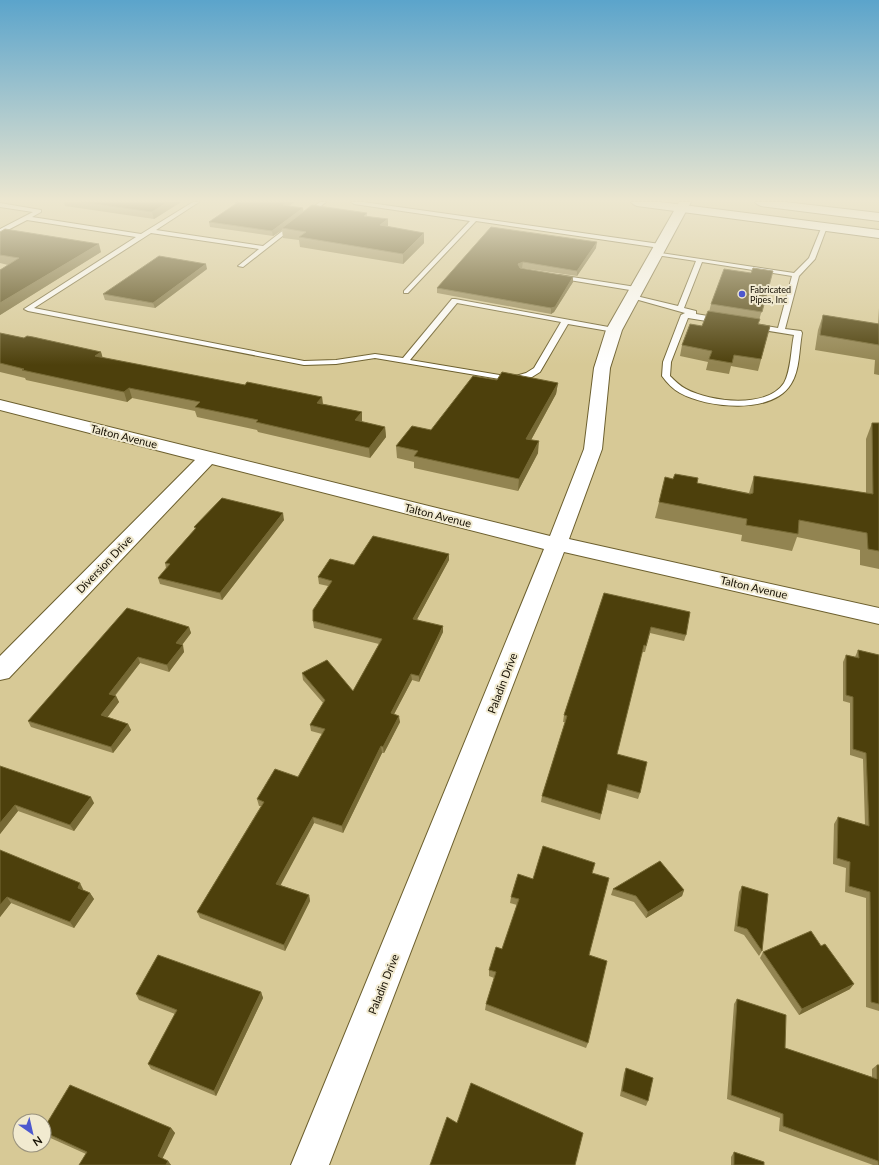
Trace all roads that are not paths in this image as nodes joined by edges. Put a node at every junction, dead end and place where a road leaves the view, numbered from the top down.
1 (109, 256) edge
2 (253, 256) edge
3 (440, 256) edge
4 (654, 256) edge
5 (685, 256) edge
6 (813, 256) edge
7 (700, 260) junction
8 (241, 266) dead end
9 (796, 275) junction
10 (553, 276) edge
11 (406, 292) dead end
12 (634, 293) junction
13 (680, 309) junction
14 (710, 319) junction
15 (566, 321) junction
16 (614, 330) junction
17 (781, 330) junction
18 (405, 361) junction
19 (0, 405) edge
20 (208, 458) junction
21 (557, 544) junction
22 (879, 616) edge
23 (0, 671) edge
24 (310, 1165) edge

1 - 18 lane
2 - 8 lane
3 - 11 lane
4 - 12 main road, Paladin Drive
5 - 7 lane
6 - 9 lane
7 - 9 lane
7 - 13 lane
9 - 17 lane
10 - 12 lane
12 - 13 lane
12 - 16 main road, Paladin Drive
13 - 14 lane
14 - 17 lane
14 - 17 lane
15 - 16 lane
15 - 18 lane
15 - 18 lane
16 - 21 main road, Paladin Drive
19 - 20 main road, Talton Avenue
20 - 21 main road, Talton Avenue
20 - 23 main road, Diversion Drive
21 - 22 main road, Talton Avenue
21 - 24 main road, Paladin Drive

